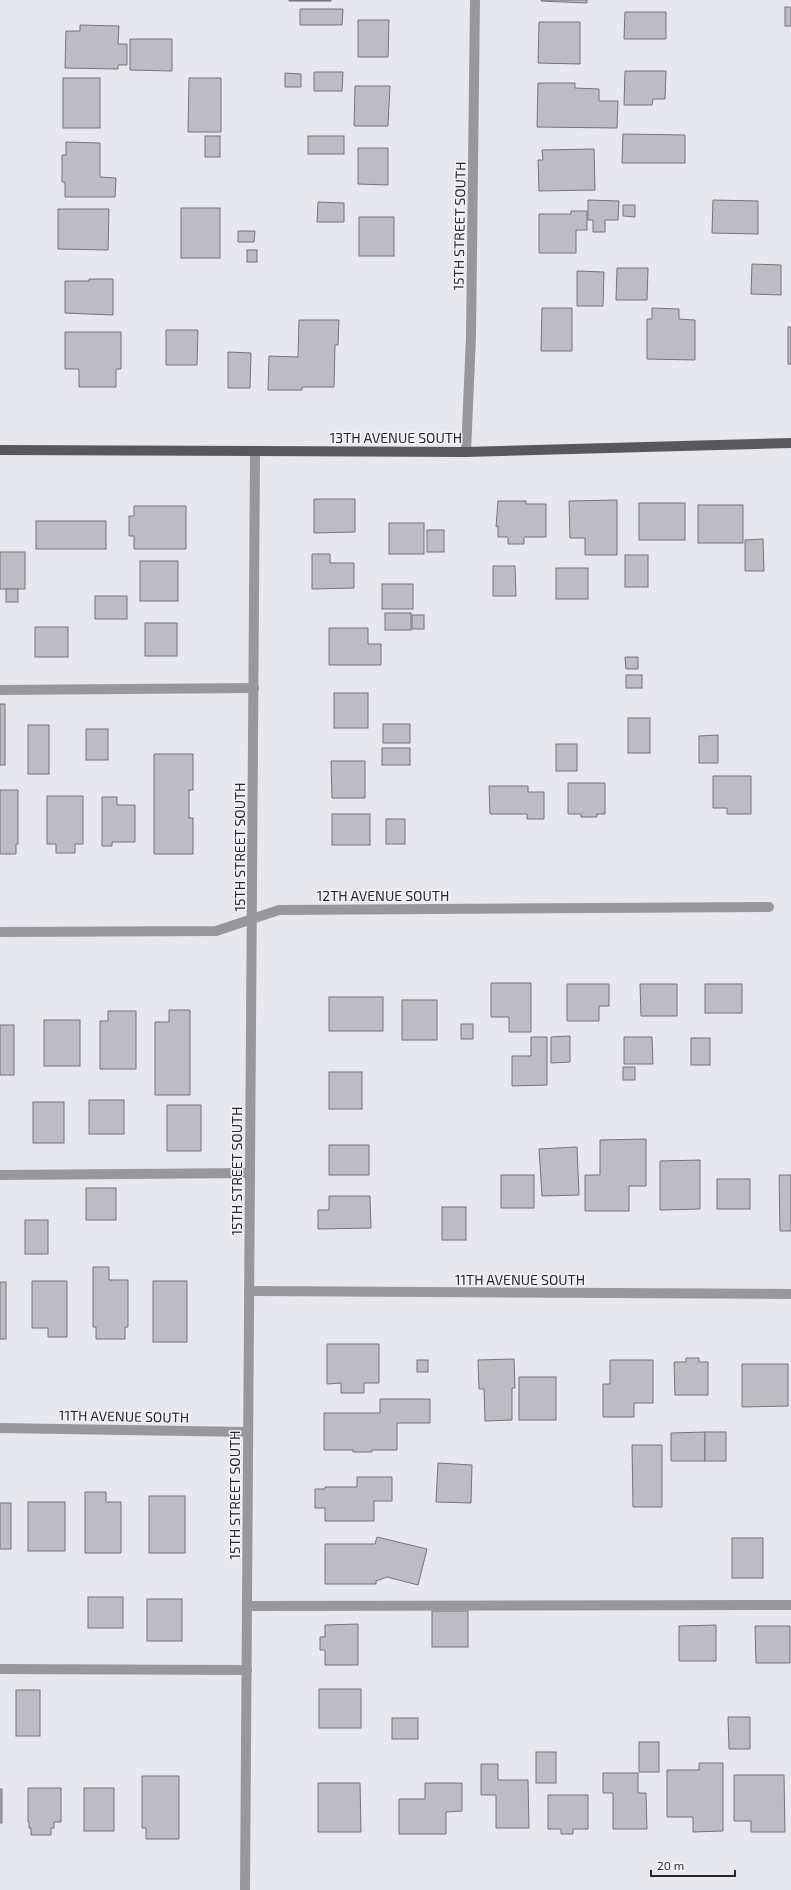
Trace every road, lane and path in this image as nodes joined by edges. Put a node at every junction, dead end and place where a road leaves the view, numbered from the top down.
1 (475, 0) edge
2 (791, 443) edge
3 (0, 450) edge
4 (255, 451) junction
5 (466, 452) junction
6 (254, 688) junction
7 (0, 690) edge
8 (769, 907) dead end
9 (252, 918) junction
10 (0, 932) edge
11 (250, 1173) junction
12 (0, 1175) edge
13 (250, 1291) junction
14 (791, 1294) edge
15 (0, 1428) edge
16 (248, 1432) junction
17 (248, 1606) junction
18 (791, 1606) edge
19 (0, 1669) edge
20 (247, 1670) junction
21 (246, 1890) edge

1 - 5 street, 15TH STREET SOUTH
2 - 5 main road, 13TH AVENUE SOUTH
3 - 4 main road, 13TH AVENUE SOUTH
4 - 5 main road, 13TH AVENUE SOUTH
4 - 6 street, 15TH STREET SOUTH
6 - 7 street
6 - 9 street, 15TH STREET SOUTH
8 - 9 street, 12TH AVENUE SOUTH
9 - 10 street, 12TH AVENUE SOUTH
9 - 11 street, 15TH STREET SOUTH
11 - 12 street
11 - 13 street, 15TH STREET SOUTH
13 - 14 street, 11TH AVENUE SOUTH
13 - 16 street, 15TH STREET SOUTH
15 - 16 street, 11TH AVENUE SOUTH
16 - 17 street, 15TH STREET SOUTH
17 - 18 street
17 - 20 street, 15TH STREET SOUTH
19 - 20 street
20 - 21 street, 15TH STREET SOUTH

